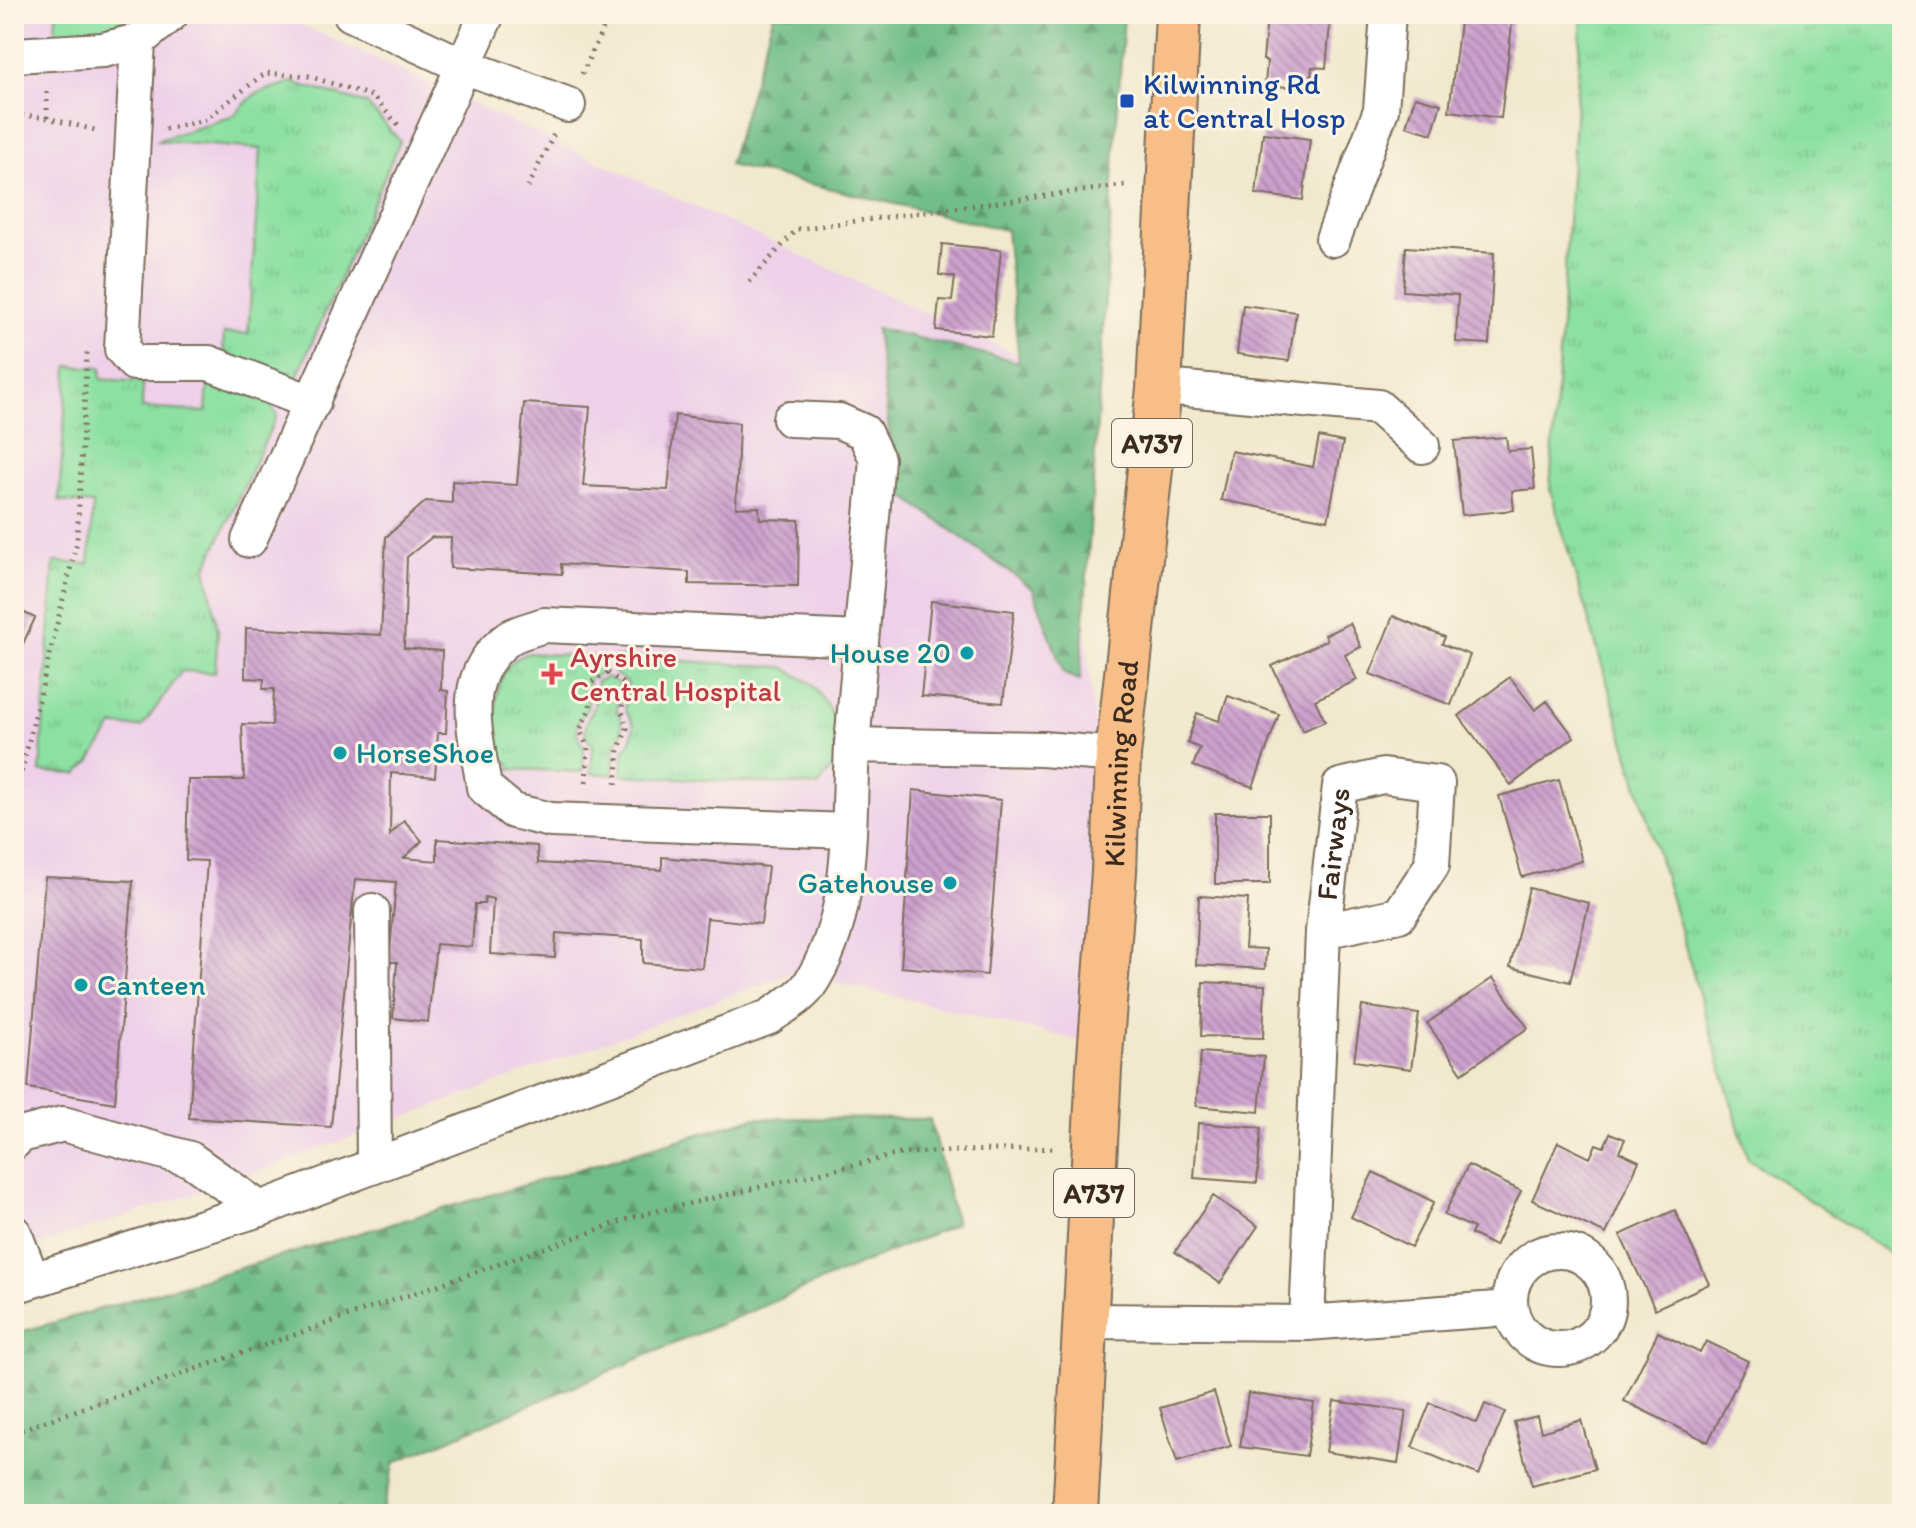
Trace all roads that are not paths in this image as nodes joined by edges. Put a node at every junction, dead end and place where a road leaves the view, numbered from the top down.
1 (171, 14) edge
2 (351, 14) edge
3 (487, 14) edge
4 (1178, 14) edge
5 (1388, 14) edge
6 (138, 41) junction
7 (14, 55) edge
8 (464, 66) junction
9 (568, 105) dead end
10 (1333, 239) dead end
11 (1159, 389) junction
12 (313, 403) junction
13 (790, 419) dead end
14 (1422, 446) dead end
15 (249, 540) dead end
16 (860, 639) junction
17 (852, 745) junction
18 (1118, 755) junction
19 (848, 831) junction
20 (372, 911) dead end
21 (1323, 931) junction
22 (14, 1142) edge
23 (374, 1166) junction
24 (260, 1209) junction
25 (14, 1233) edge
26 (23, 1283) edge
27 (1510, 1308) dead end
28 (1087, 1321) junction
29 (1307, 1323) junction
30 (1075, 1514) edge

1 - 6 street
2 - 8 street
3 - 8 street
4 - 11 main road, Kilwinning Road / A737
5 - 10 street
6 - 7 street
6 - 12 street
8 - 9 street
8 - 12 street
11 - 14 street
11 - 18 main road, Kilwinning Road / A737
12 - 15 street
13 - 16 street
16 - 17 street
16 - 19 street
17 - 18 street
17 - 19 street
18 - 28 main road, Kilwinning Road / A737
19 - 23 street
20 - 23 street
21 - 21 street, Fairways
21 - 29 street, Fairways
22 - 24 street
23 - 24 street
24 - 26 street
25 - 26 street
27 - 29 street
28 - 29 street
28 - 30 main road, Kilwinning Road / A737

